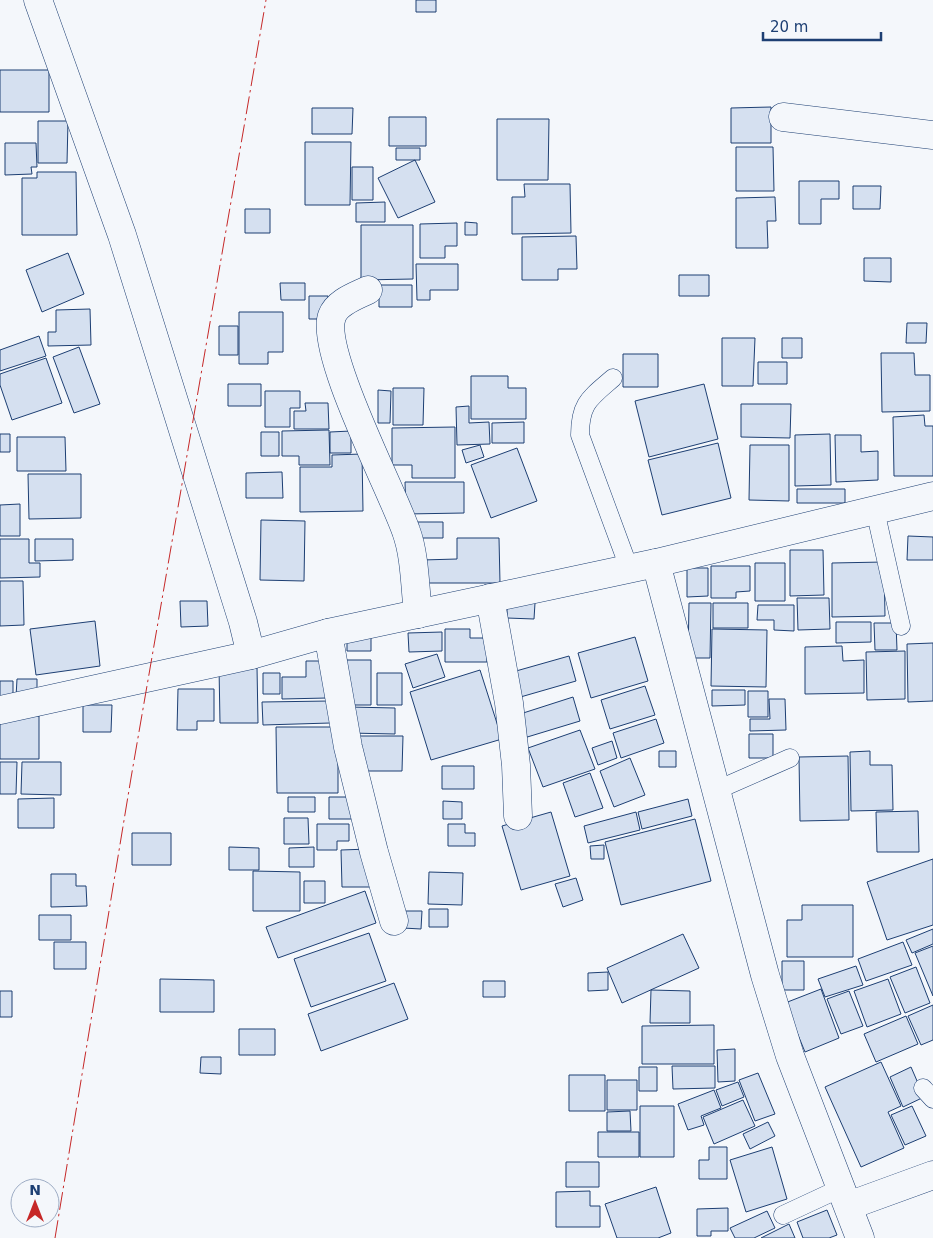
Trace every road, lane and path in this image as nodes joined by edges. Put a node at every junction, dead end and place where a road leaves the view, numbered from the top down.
1 (38, 0) edge
2 (783, 117) dead end
3 (933, 136) edge
4 (368, 290) dead end
5 (613, 378) dead end
6 (933, 496) edge
7 (875, 510) junction
8 (656, 563) junction
9 (629, 568) junction
10 (490, 598) junction
11 (418, 614) junction
12 (902, 626) dead end
13 (328, 633) junction
14 (251, 655) junction
15 (0, 710) edge
16 (790, 758) dead end
17 (717, 790) junction
18 (518, 816) dead end
19 (394, 921) dead end
20 (933, 1175) edge
21 (844, 1197) junction
22 (783, 1215) dead end
23 (860, 1238) edge

1 - 14 street
2 - 3 street
4 - 11 street
5 - 9 lane
6 - 7 street
7 - 8 street
7 - 12 lane
8 - 9 street
8 - 17 street
9 - 10 street
10 - 11 street
10 - 18 street
11 - 13 street
13 - 14 street
13 - 19 street
14 - 15 street
16 - 17 lane
17 - 21 street
20 - 21 street
21 - 22 lane
21 - 23 street

